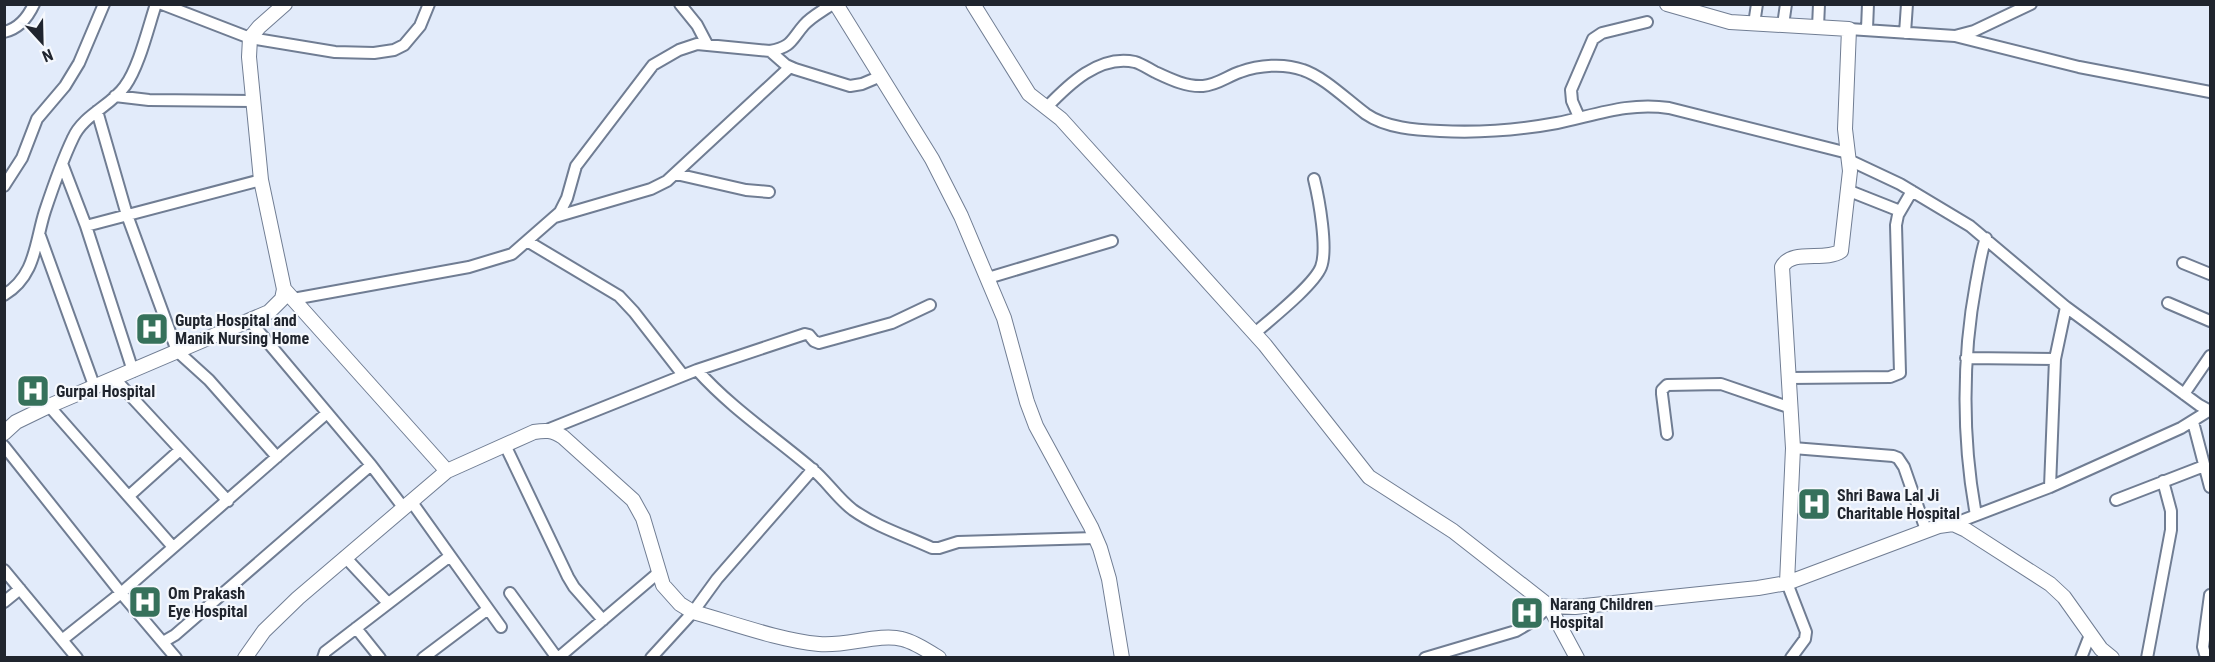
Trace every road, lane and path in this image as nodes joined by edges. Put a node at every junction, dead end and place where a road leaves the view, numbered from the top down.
1 (34, 4) edge
2 (104, 4) edge
3 (156, 4) edge
4 (162, 4) edge
5 (285, 4) edge
6 (429, 4) edge
7 (680, 4) edge
8 (834, 4) edge
9 (973, 4) edge
10 (1667, 4) edge
11 (1757, 4) edge
12 (1786, 4) edge
13 (1819, 4) edge
14 (1868, 4) edge
15 (1907, 4) edge
16 (2031, 4) edge
17 (1647, 22) dead end
18 (1754, 24) junction
19 (1784, 25) junction
20 (1818, 27) junction
21 (1849, 29) junction
22 (1867, 29) junction
23 (4, 32) edge
24 (1905, 33) junction
25 (1955, 36) junction
26 (250, 38) junction
27 (707, 44) junction
28 (770, 51) junction
29 (790, 67) junction
30 (880, 76) junction
31 (2211, 92) edge
32 (115, 96) junction
33 (253, 101) junction
34 (1046, 108) junction
35 (98, 111) junction
36 (1579, 117) junction
37 (1849, 156) junction
38 (63, 166) junction
39 (676, 174) junction
40 (1314, 179) dead end
41 (261, 180) junction
42 (4, 186) edge
43 (1848, 190) junction
44 (1912, 191) junction
45 (770, 192) dead end
46 (1900, 211) junction
47 (127, 215) junction
48 (555, 217) junction
49 (86, 226) junction
50 (39, 233) junction
51 (1986, 238) junction
52 (527, 241) junction
53 (1112, 241) dead end
54 (2183, 263) dead end
55 (2211, 274) edge
56 (988, 278) junction
57 (289, 294) junction
58 (4, 295) edge
59 (2168, 303) dead end
60 (930, 304) dead end
61 (2066, 307) junction
62 (250, 321) junction
63 (2211, 321) edge
64 (1255, 333) junction
65 (177, 351) junction
66 (2211, 356) edge
67 (1966, 358) junction
68 (2055, 360) junction
69 (697, 370) junction
70 (133, 371) junction
71 (683, 375) junction
72 (1790, 378) junction
73 (115, 379) junction
74 (95, 388) junction
75 (2184, 394) junction
76 (49, 406) junction
77 (1791, 408) junction
78 (2210, 410) edge
79 (327, 413) junction
80 (2193, 422) junction
81 (547, 430) junction
82 (4, 433) edge
83 (1667, 434) dead end
84 (505, 445) junction
85 (4, 446) edge
86 (1793, 448) junction
87 (180, 450) junction
88 (277, 457) junction
89 (371, 465) junction
90 (2204, 466) junction
91 (813, 469) junction
92 (447, 471) junction
93 (2163, 482) junction
94 (2050, 487) junction
95 (2211, 487) edge
96 (129, 495) junction
97 (2116, 500) dead end
98 (228, 501) junction
99 (407, 504) junction
100 (1976, 515) junction
101 (1953, 524) junction
102 (1926, 530) junction
103 (1095, 538) junction
104 (174, 547) junction
105 (450, 556) junction
106 (345, 557) junction
107 (4, 570) edge
108 (658, 573) junction
109 (1787, 583) junction
110 (20, 589) junction
111 (510, 592) dead end
112 (121, 593) junction
113 (2211, 595) edge
114 (4, 602) edge
115 (388, 603) junction
116 (1549, 606) junction
117 (488, 609) junction
118 (693, 612) junction
119 (603, 620) junction
120 (501, 627) dead end
121 (356, 628) junction
122 (2090, 635) junction
123 (62, 640) junction
124 (163, 642) junction
125 (657, 656) edge
126 (77, 657) edge
127 (176, 657) edge
128 (245, 657) edge
129 (323, 657) edge
130 (380, 657) edge
131 (423, 657) edge
132 (557, 657) edge
133 (939, 657) edge
134 (1122, 657) edge
135 (1425, 657) edge
136 (1577, 657) edge
137 (1791, 657) edge
138 (2081, 657) edge
139 (2112, 657) edge
140 (2148, 657) edge
141 (2209, 657) edge

1 - 23 street
2 - 42 street
3 - 32 street
4 - 26 street
5 - 26 street
6 - 26 street
7 - 27 street
8 - 28 street
8 - 30 street
9 - 34 street
10 - 18 street
11 - 18 street
12 - 19 street
13 - 20 street
14 - 22 street
15 - 24 street
16 - 25 street
17 - 36 street
18 - 19 street
19 - 20 street
20 - 21 street
21 - 22 street
21 - 37 street
22 - 24 street
24 - 25 street
25 - 31 street
26 - 33 street
27 - 28 street
27 - 48 street
28 - 29 street
29 - 30 street
29 - 39 street
30 - 56 street
32 - 33 street
32 - 35 street
33 - 41 street
34 - 36 street
34 - 64 street
35 - 38 street
35 - 47 street
36 - 37 street
37 - 43 street
37 - 44 street
38 - 49 street
38 - 50 street
39 - 45 street
39 - 48 street
40 - 64 street
41 - 47 street
41 - 57 street
43 - 46 street
43 - 72 street
44 - 46 street
44 - 51 street
46 - 72 street
47 - 49 street
47 - 65 street
48 - 52 street
49 - 70 street
50 - 58 street
50 - 74 street
51 - 61 street
51 - 67 street
52 - 57 street
52 - 71 street
53 - 56 street
54 - 55 street
56 - 103 street
57 - 62 street
57 - 92 street
59 - 63 street
60 - 69 street
61 - 68 street
61 - 75 street
62 - 65 street
62 - 79 street
64 - 116 street
65 - 70 street
65 - 88 street
66 - 75 street
67 - 68 street
67 - 100 street
68 - 94 street
69 - 71 street
69 - 91 street
70 - 73 street
71 - 81 street
72 - 77 street
73 - 74 street
73 - 87 street
74 - 76 street
75 - 78 street
76 - 82 street
76 - 96 street
77 - 83 street
77 - 86 street
78 - 80 street
79 - 88 street
79 - 89 street
80 - 90 street
80 - 94 street
81 - 84 street
81 - 108 street
84 - 92 street
84 - 119 street
85 - 112 street
86 - 102 street
86 - 109 street
87 - 96 street
87 - 98 street
88 - 98 street
89 - 99 street
89 - 124 street
90 - 93 street
90 - 95 street
91 - 103 street
91 - 118 street
92 - 99 street
93 - 97 street
93 - 140 street
94 - 100 street
96 - 104 street
98 - 104 street
99 - 105 street
99 - 106 street
100 - 101 street
101 - 102 street
101 - 122 street
102 - 109 street
103 - 134 street
104 - 112 street
105 - 115 street
105 - 117 street
106 - 115 street
106 - 128 street
107 - 110 street
108 - 118 street
108 - 119 street
109 - 116 street
109 - 137 street
110 - 114 street
110 - 123 street
111 - 132 street
112 - 123 street
112 - 124 street
113 - 141 street
115 - 121 street
116 - 135 street
116 - 136 street
117 - 120 street
117 - 131 street
118 - 125 street
118 - 133 street
119 - 132 street
121 - 129 street
121 - 130 street
122 - 138 street
122 - 139 street
123 - 126 street
124 - 127 street

